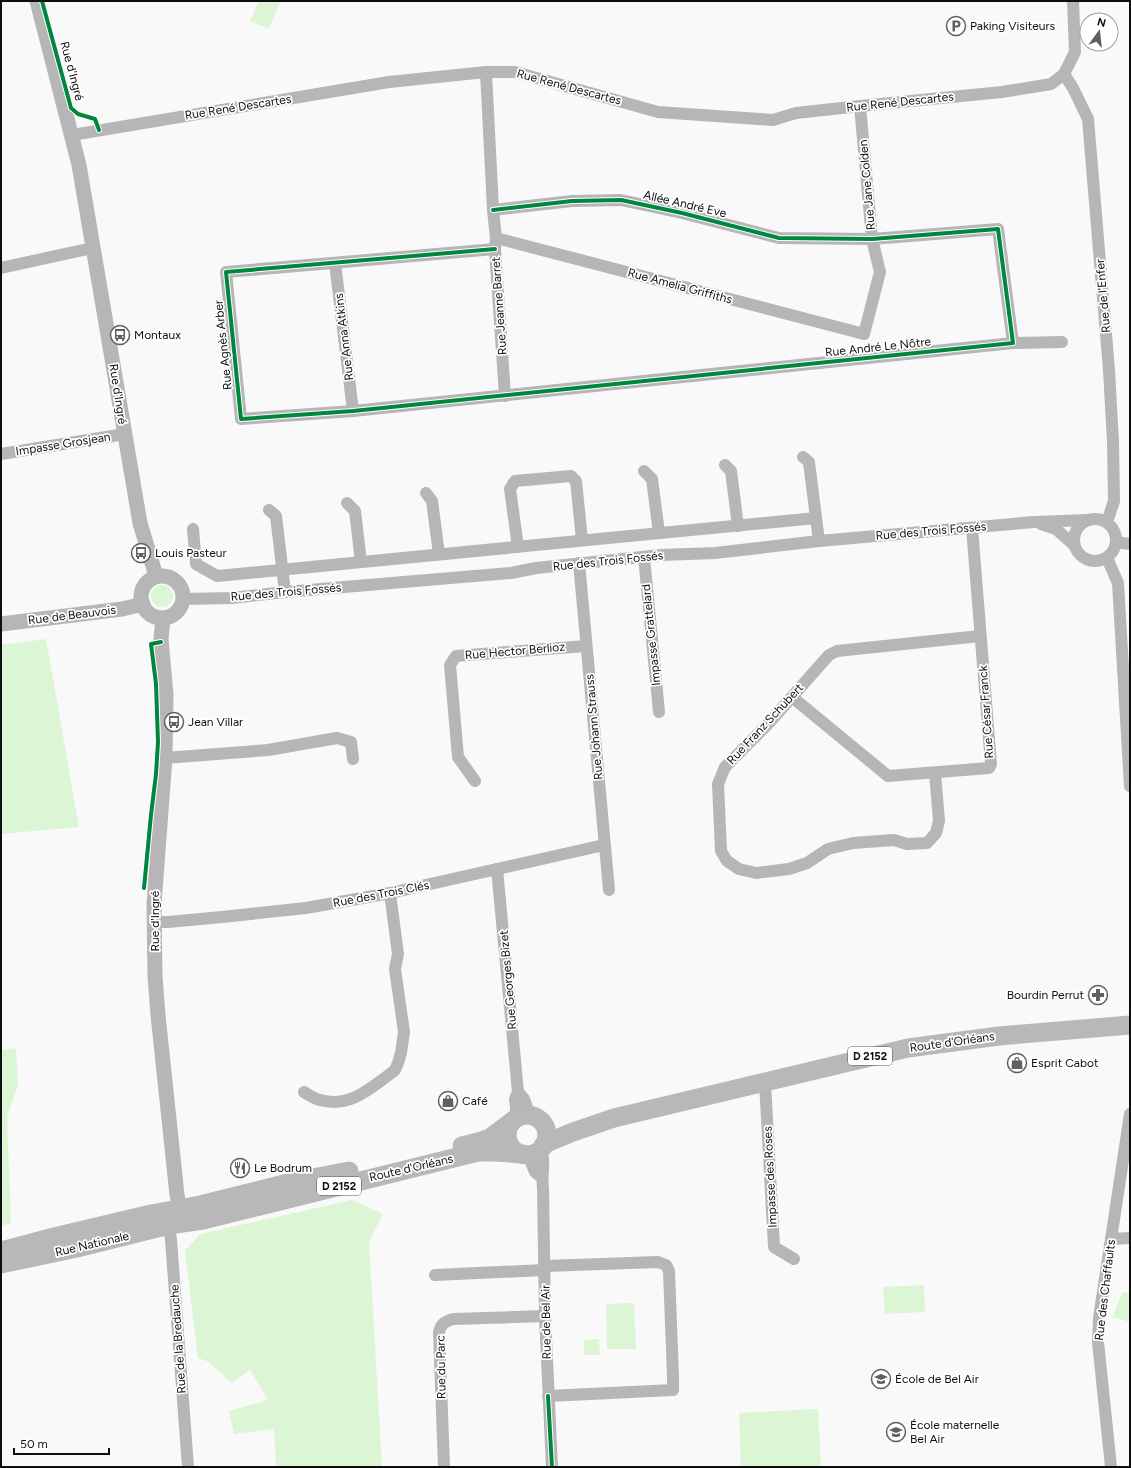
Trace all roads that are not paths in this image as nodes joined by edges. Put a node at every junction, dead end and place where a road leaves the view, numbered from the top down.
1 (37, 1) edge
2 (1073, 1) edge
3 (486, 72) junction
4 (1064, 74) junction
5 (860, 106) junction
6 (72, 135) junction
7 (493, 210) junction
8 (872, 239) junction
9 (495, 243) junction
10 (92, 248) junction
11 (335, 263) junction
12 (1, 268) edge
13 (864, 334) joint
14 (1062, 342) dead end
15 (1013, 343) junction
16 (505, 396) junction
17 (353, 411) junction
18 (125, 434) junction
19 (1, 454) edge
20 (803, 457) dead end
21 (725, 465) dead end
22 (644, 471) dead end
23 (426, 493) dead end
24 (347, 502) dead end
25 (269, 510) dead end
26 (816, 518) junction
27 (1089, 520) junction
28 (1034, 522) junction
29 (1106, 522) junction
30 (738, 526) junction
31 (972, 528) junction
32 (193, 529) dead end
33 (659, 533) junction
34 (582, 540) junction
35 (819, 542) junction
36 (1116, 542) junction
37 (1130, 544) edge
38 (1074, 545) junction
39 (518, 547) junction
40 (439, 554) junction
41 (644, 557) junction
42 (1107, 558) junction
43 (361, 562) junction
44 (579, 563) junction
45 (283, 570) junction
46 (156, 576) junction
47 (285, 592) junction
48 (183, 599) junction
49 (143, 604) junction
50 (163, 618) junction
51 (1, 624) edge
52 (980, 636) junction
53 (586, 646) junction
54 (792, 696) junction
55 (659, 712) dead end
56 (165, 758) junction
57 (353, 759) dead end
58 (935, 773) junction
59 (475, 781) dead end
60 (1130, 786) edge
61 (604, 845) junction
62 (497, 869) junction
63 (609, 890) dead end
64 (390, 893) junction
65 (154, 922) junction
66 (1130, 1025) edge
67 (765, 1082) junction
68 (304, 1092) dead end
69 (1130, 1114) edge
70 (614, 1118) junction
71 (525, 1119) junction
72 (534, 1151) junction
73 (175, 1217) junction
74 (1130, 1238) edge
75 (1111, 1239) junction
76 (1, 1251) edge
77 (794, 1260) dead end
78 (1, 1264) edge
79 (545, 1268) junction
80 (435, 1275) dead end
81 (546, 1316) junction
82 (548, 1396) junction
83 (188, 1467) edge
84 (444, 1467) edge
85 (552, 1467) edge
86 (1111, 1467) edge

1 - 6 street, Rue d'Ingré
2 - 4 street
3 - 5 street, Rue René Descartes
3 - 6 street, Rue René Descartes
3 - 7 street, Rue Jeanne Barret
4 - 5 street, Rue René Descartes
4 - 29 street, Rue de l'Enfer
5 - 8 street, Rue Jane Colden
6 - 10 street, Rue d'Ingré
7 - 8 street, Allée André Eve
7 - 9 street, Rue Jeanne Barret
8 - 13 street, Rue Jane Colden
8 - 15 street
9 - 11 street, Rue Agnès Arber
9 - 13 street, Rue Amelia Griffiths
9 - 16 street, Rue Jeanne Barret
10 - 12 street
10 - 18 street, Rue d'Ingré
11 - 17 street, Rue Anna Atkins
11 - 17 street, Rue Agnès Arber
14 - 15 street, Rue André Le Nôtre
15 - 16 street, Rue André Le Nôtre
16 - 17 street, Rue Agnès Arber
18 - 19 street, Impasse Grosjean
18 - 46 street, Rue d'Ingré
20 - 26 street
21 - 30 street
22 - 33 street
23 - 40 street
24 - 43 street
25 - 45 street
26 - 30 street
26 - 35 street
27 - 28 street, Rue des Trois Fossés
27 - 29 street
27 - 38 street
28 - 31 street, Rue des Trois Fossés
28 - 38 street, Rue des Trois Fossés
29 - 36 street
30 - 33 street
31 - 35 street, Rue des Trois Fossés
31 - 52 street, Rue César Franck
32 - 45 street
33 - 34 street
34 - 39 street
34 - 39 street
35 - 41 street, Rue des Trois Fossés
36 - 37 street
36 - 42 street
38 - 42 street
39 - 40 street
40 - 43 street
41 - 44 street, Rue des Trois Fossés
41 - 55 street, Impasse Grattelard
42 - 60 street
43 - 45 street
44 - 47 street, Rue des Trois Fossés
44 - 53 street, Rue Johann Strauss
45 - 47 street
46 - 48 street
46 - 49 street
47 - 48 street, Rue des Trois Fossés
48 - 50 street
49 - 50 street
49 - 51 street, Rue de Beauvois
50 - 56 street, Rue d'Ingré
52 - 54 street, Rue Franz Schubert
52 - 58 street, Rue César Franck
53 - 59 street, Rue Hector Berlioz
53 - 61 street, Rue Johann Strauss
54 - 58 street, Rue César Franck
54 - 58 street, Rue Franz Schubert
56 - 57 street
56 - 65 street, Rue d'Ingré
61 - 62 street, Rue des Trois Clés
61 - 63 street, Rue Johann Strauss
62 - 64 street, Rue des Trois Clés
62 - 71 street, Rue Georges Bizet
64 - 65 street, Rue des Trois Clés
64 - 68 street
65 - 73 street, Rue d'Ingré
66 - 67 main road, Route d'Orléans / D 2152
67 - 70 main road, Route d'Orléans / D 2152
67 - 77 street, Impasse des Roses
69 - 75 street, Rue des Chaffaults
70 - 71 main road, Route d'Orléans / D 2152
70 - 72 main road, Route d'Orléans / D 2152
71 - 72 main road
71 - 72 main road
71 - 73 main road, Route d'Orléans / D 2152
72 - 73 main road, Route d'Orléans / D 2152
72 - 79 street, Rue de Bel Air
73 - 76 main road, Rue Nationale / D 2152
73 - 78 main road, Rue Nationale
73 - 83 street, Rue de la Bredauche
74 - 75 street
75 - 86 street, Rue des Chaffaults
79 - 80 street
79 - 81 street, Rue de Bel Air
79 - 82 street
81 - 82 street, Rue de Bel Air
81 - 84 street, Rue du Parc
82 - 85 street, Rue de Bel Air

